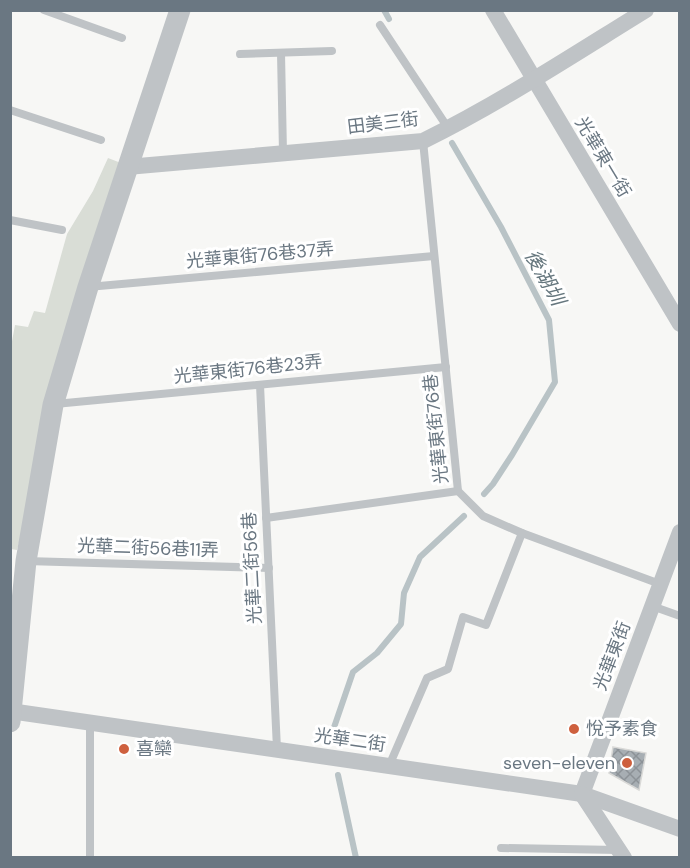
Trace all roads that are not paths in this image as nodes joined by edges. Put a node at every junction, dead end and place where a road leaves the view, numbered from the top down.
1 (44, 10) edge
2 (180, 10) edge
3 (493, 10) edge
4 (646, 10) edge
5 (380, 25) dead end
6 (122, 38) dead end
7 (332, 51) dead end
8 (281, 52) junction
9 (240, 54) dead end
10 (534, 79) junction
11 (10, 110) edge
12 (448, 128) junction
13 (101, 140) dead end
14 (423, 141) junction
15 (283, 153) junction
16 (127, 167) junction
17 (10, 220) edge
18 (62, 230) dead end
19 (434, 256) junction
20 (88, 287) junction
21 (680, 324) edge
22 (446, 367) junction
23 (260, 385) junction
24 (53, 405) junction
25 (458, 491) junction
26 (266, 518) junction
27 (680, 532) edge
28 (522, 533) junction
29 (27, 561) junction
30 (269, 568) junction
31 (660, 584) junction
32 (652, 606) junction
33 (680, 616) edge
34 (11, 715) edge
35 (90, 722) junction
36 (277, 749) junction
37 (389, 765) junction
38 (582, 794) junction
39 (680, 829) edge
40 (501, 848) dead end
41 (622, 854) edge
42 (90, 858) edge

1 - 6 lane
2 - 16 street
3 - 10 street, 光華東一街
4 - 10 street, 田美三街
5 - 12 lane
7 - 8 lane
8 - 9 lane
8 - 15 lane
10 - 12 street, 田美三街
10 - 21 street, 光華東一街
11 - 13 lane
12 - 14 street, 田美三街
14 - 15 street, 田美三街
14 - 19 lane, 光華東街76巷
15 - 16 street, 田美三街
16 - 20 street
17 - 18 lane
19 - 20 lane, 光華東街76巷37弄
19 - 22 lane, 光華東街76巷
20 - 24 street
22 - 23 lane, 光華東街76巷23弄
22 - 25 lane, 光華東街76巷
23 - 24 lane, 光華東街76巷23弄
23 - 26 lane, 光華二街56巷
24 - 29 street
25 - 26 lane
25 - 28 lane, 光華東街76巷
26 - 30 lane, 光華二街56巷
27 - 31 street, 光華東街
28 - 31 lane, 光華東街76巷
28 - 37 lane
29 - 30 lane, 光華二街56巷11弄
29 - 34 street
30 - 36 lane, 光華二街56巷
31 - 32 street, 光華東街
32 - 33 lane
32 - 38 street, 光華東街
34 - 35 street, 光華二街
35 - 36 street, 光華二街
35 - 42 lane
36 - 37 street, 光華二街
37 - 38 street, 光華二街
38 - 39 street, 光華二街
38 - 41 street
40 - 41 lane

